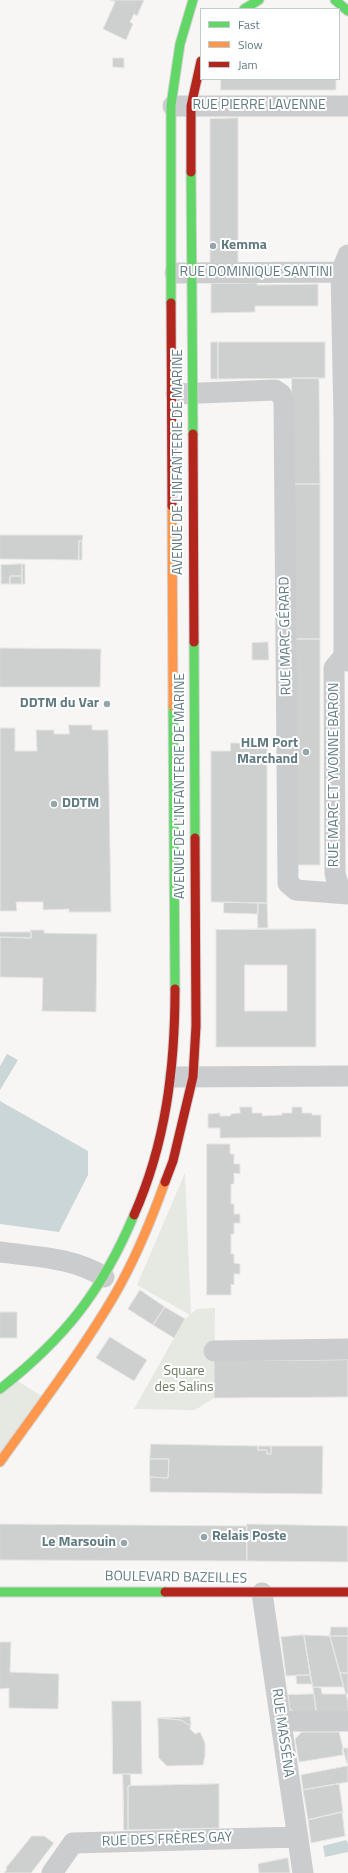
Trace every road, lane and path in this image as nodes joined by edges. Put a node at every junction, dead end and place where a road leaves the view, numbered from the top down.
1 (193, 0) edge
2 (260, 0) edge
3 (335, 0) edge
4 (246, 8) edge
5 (348, 10) edge
6 (200, 66) edge
7 (171, 106) junction
8 (191, 106) junction
9 (348, 106) edge
10 (344, 263) edge
11 (172, 273) junction
12 (192, 273) junction
13 (193, 393) junction
14 (171, 394) junction
15 (346, 420) edge
16 (346, 460) edge
17 (347, 657) edge
18 (348, 894) edge
19 (348, 1076) edge
20 (172, 1077) junction
21 (193, 1077) junction
22 (0, 1252) edge
23 (104, 1277) junction
24 (348, 1349) edge
25 (214, 1351) dead end
26 (5, 1381) edge
27 (0, 1462) edge
28 (1, 1591) edge
29 (348, 1592) edge
30 (262, 1593) junction
31 (281, 1721) junction
32 (348, 1721) edge
33 (298, 1837) junction
34 (52, 1873) edge
35 (303, 1873) edge

1 - 7 main road, AVENUE DE L'INFANTERIE DE MARINE
2 - 4 main road
3 - 5 main road
6 - 8 main road, AVENUE DE L'INFANTERIE DE MARINE
7 - 8 street, RUE PIERRE LAVENNE
7 - 11 main road, AVENUE DE L'INFANTERIE DE MARINE
8 - 9 street, RUE PIERRE LAVENNE
8 - 12 main road, AVENUE DE L'INFANTERIE DE MARINE
10 - 12 street, RUE DOMINIQUE SANTINI
10 - 15 street, RUE MARC ET YVONNE BARON
11 - 12 street, RUE DOMINIQUE SANTINI
11 - 14 main road, AVENUE DE L'INFANTERIE DE MARINE
12 - 13 main road, AVENUE DE L'INFANTERIE DE MARINE
13 - 14 street
13 - 18 street, RUE MARC GÉRARD
13 - 21 main road, AVENUE DE L'INFANTERIE DE MARINE
14 - 20 main road, AVENUE DE L'INFANTERIE DE MARINE
15 - 16 street, RUE MARC ET YVONNE BARON
16 - 17 street, RUE MARC ET YVONNE BARON
17 - 18 street, RUE MARC ET YVONNE BARON
19 - 21 street
20 - 21 street
20 - 23 main road, AVENUE DE L'INFANTERIE DE MARINE
21 - 27 main road, AVENUE DE L'INFANTERIE DE MARINE
22 - 23 street
23 - 26 main road, AVENUE DE L'INFANTERIE DE MARINE
24 - 25 street
28 - 30 main road, BOULEVARD BAZEILLES
29 - 30 main road, BOULEVARD BAZEILLES
30 - 31 street, RUE MASSÉNA
31 - 32 street
31 - 33 street, RUE MASSÉNA
33 - 34 street, RUE DES FRÈRES GAY
33 - 35 street, RUE MASSÉNA

